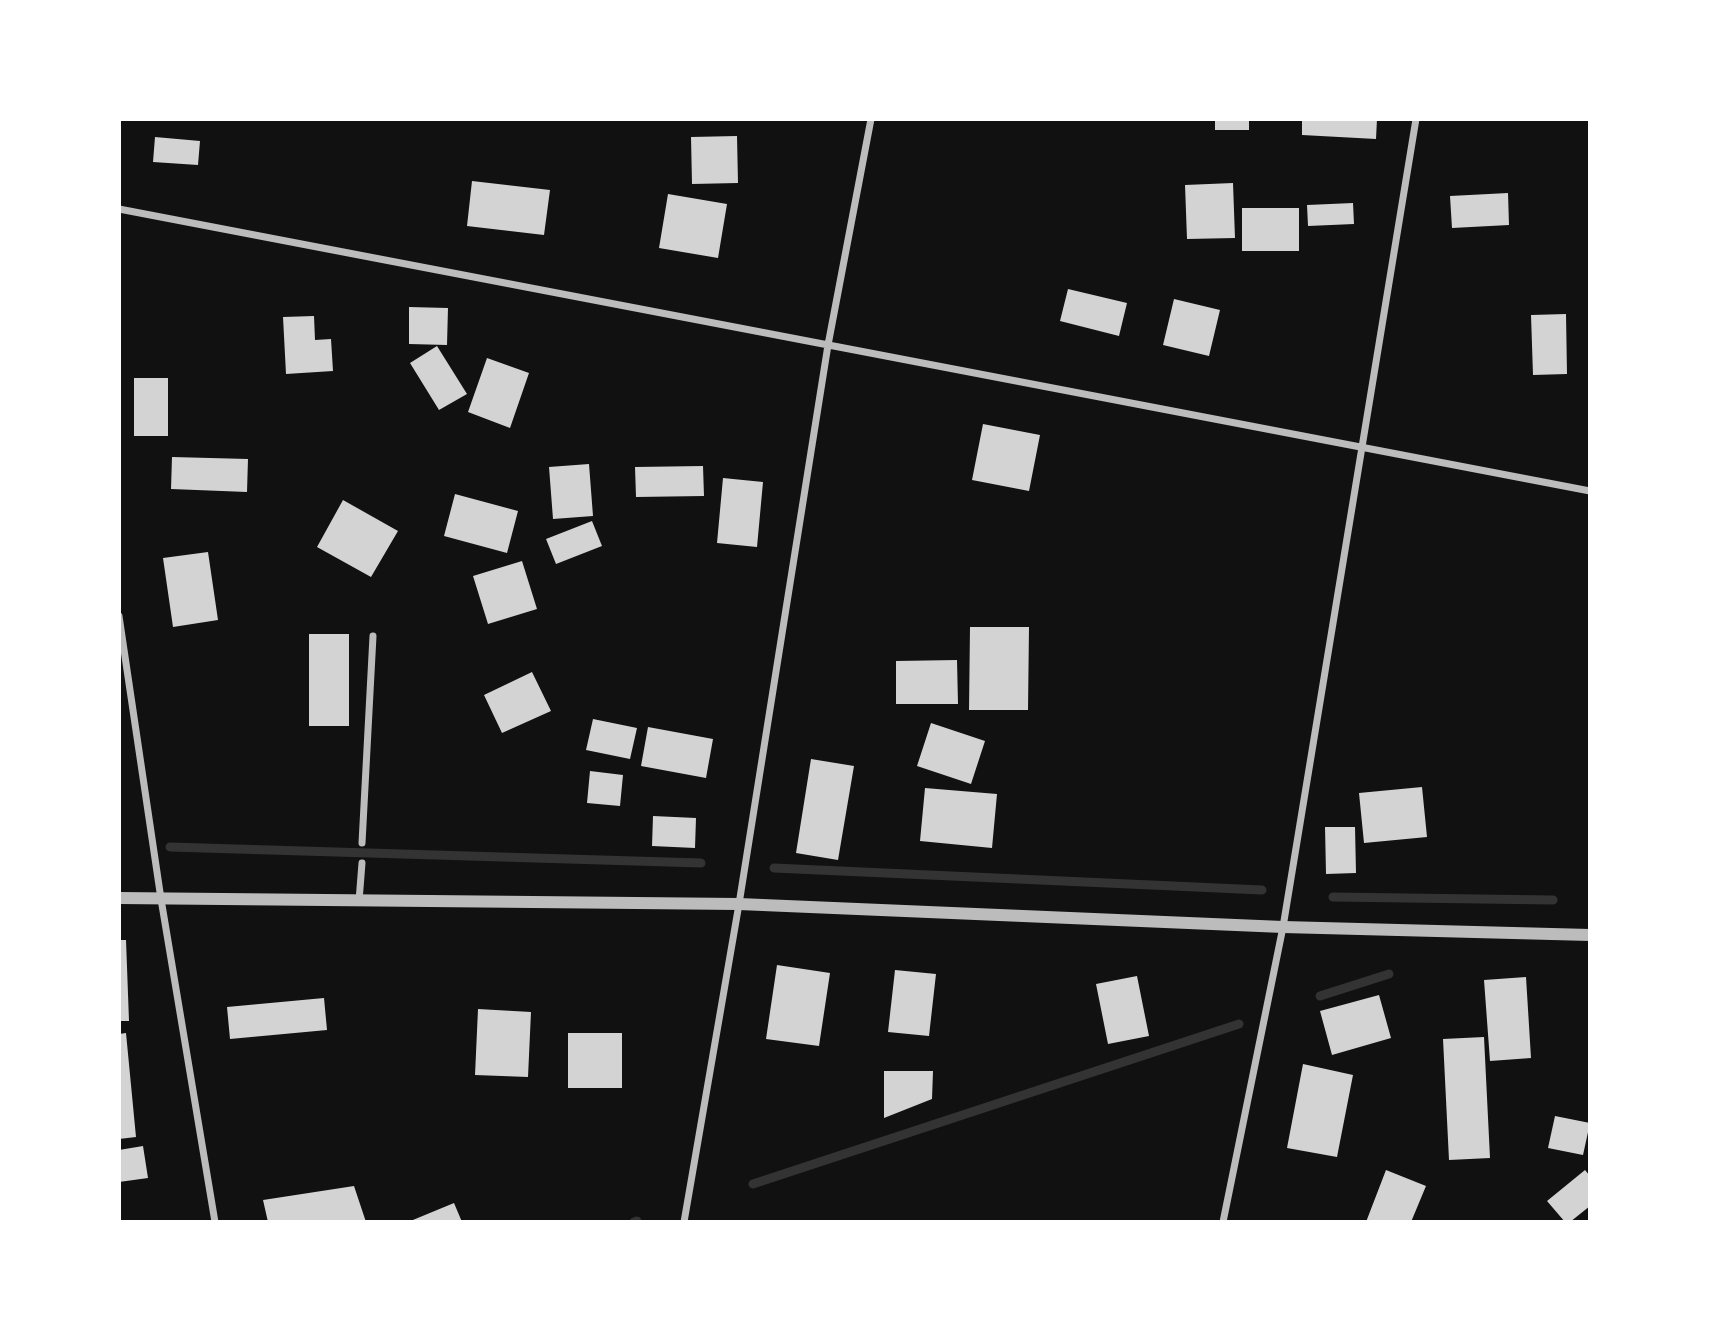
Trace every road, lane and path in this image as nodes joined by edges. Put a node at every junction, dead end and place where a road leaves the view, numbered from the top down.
1 (871, 119) edge
2 (1416, 119) edge
3 (119, 209) edge
4 (828, 345) junction
5 (1363, 447) junction
6 (1590, 491) edge
7 (119, 616) edge
8 (373, 636) dead end
9 (362, 844) dead end
10 (362, 863) dead end
11 (119, 898) edge
12 (160, 899) junction
13 (359, 901) junction
14 (739, 904) junction
15 (1283, 927) junction
16 (1590, 935) edge
17 (215, 1222) edge
18 (684, 1222) edge
19 (1223, 1222) edge

1 - 4 street
2 - 5 street
3 - 4 street
4 - 5 street
4 - 14 street
5 - 6 street
5 - 15 street
7 - 12 street
8 - 9 street
10 - 13 street
11 - 12 street
12 - 13 street
12 - 17 street
13 - 14 street
14 - 15 street
14 - 18 street
15 - 16 street
15 - 19 street

